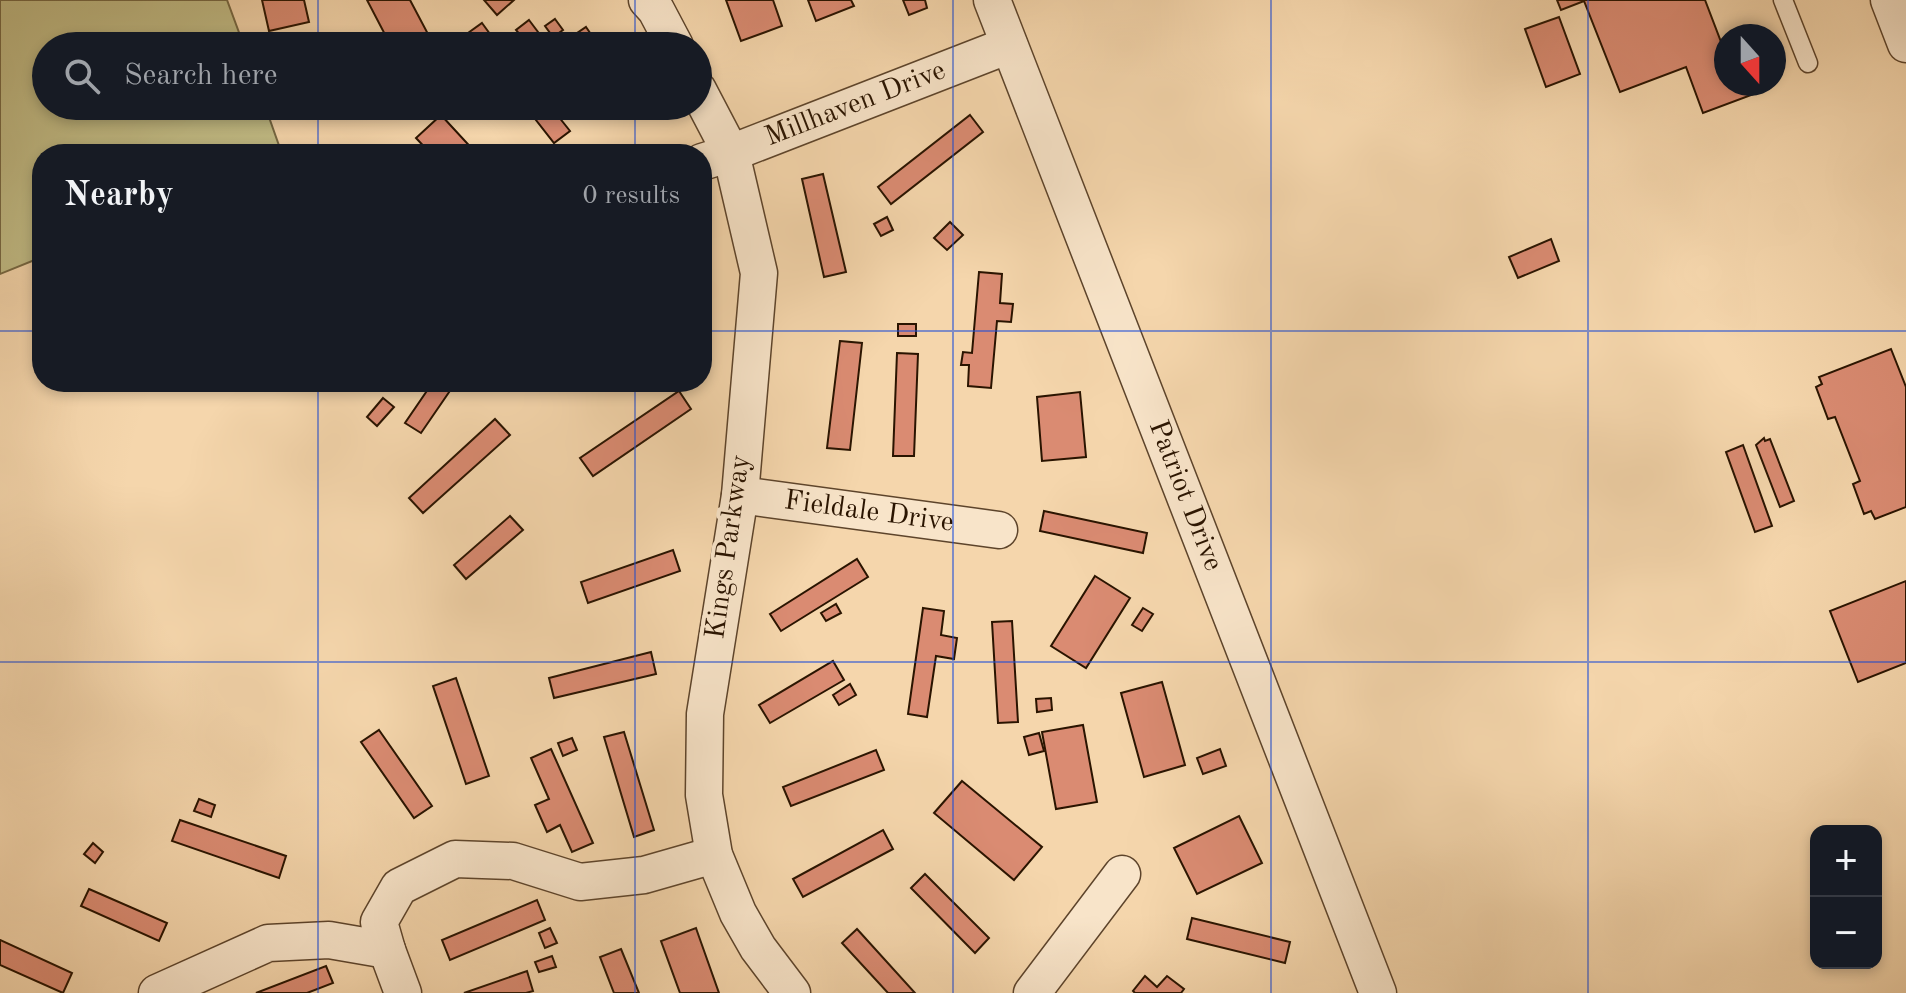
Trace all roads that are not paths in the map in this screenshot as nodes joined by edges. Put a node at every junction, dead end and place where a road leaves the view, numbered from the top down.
1 (647, 0) edge
2 (992, 0) edge
3 (1783, 0) edge
4 (1889, 0) edge
5 (668, 32) edge
6 (1906, 44) edge
7 (1009, 45) junction
8 (1808, 63) dead end
9 (706, 120) edge
10 (717, 158) edge
11 (740, 495) junction
12 (999, 530) dead end
13 (714, 855) junction
14 (1122, 874) dead end
15 (387, 950) junction
16 (157, 993) edge
17 (403, 993) edge
18 (792, 993) edge
19 (1032, 993) edge
20 (1378, 993) edge

1 - 5 street
2 - 7 street, Patriot Drive
3 - 8 lane
4 - 6 street
7 - 10 street, Millhaven Drive
7 - 20 street, Patriot Drive
9 - 10 street, Kings Parkway
10 - 11 street, Kings Parkway
11 - 12 street, Fieldale Drive
11 - 13 street, Kings Parkway
13 - 15 street
13 - 18 street, Kings Parkway
14 - 19 street
15 - 16 street
15 - 17 street

